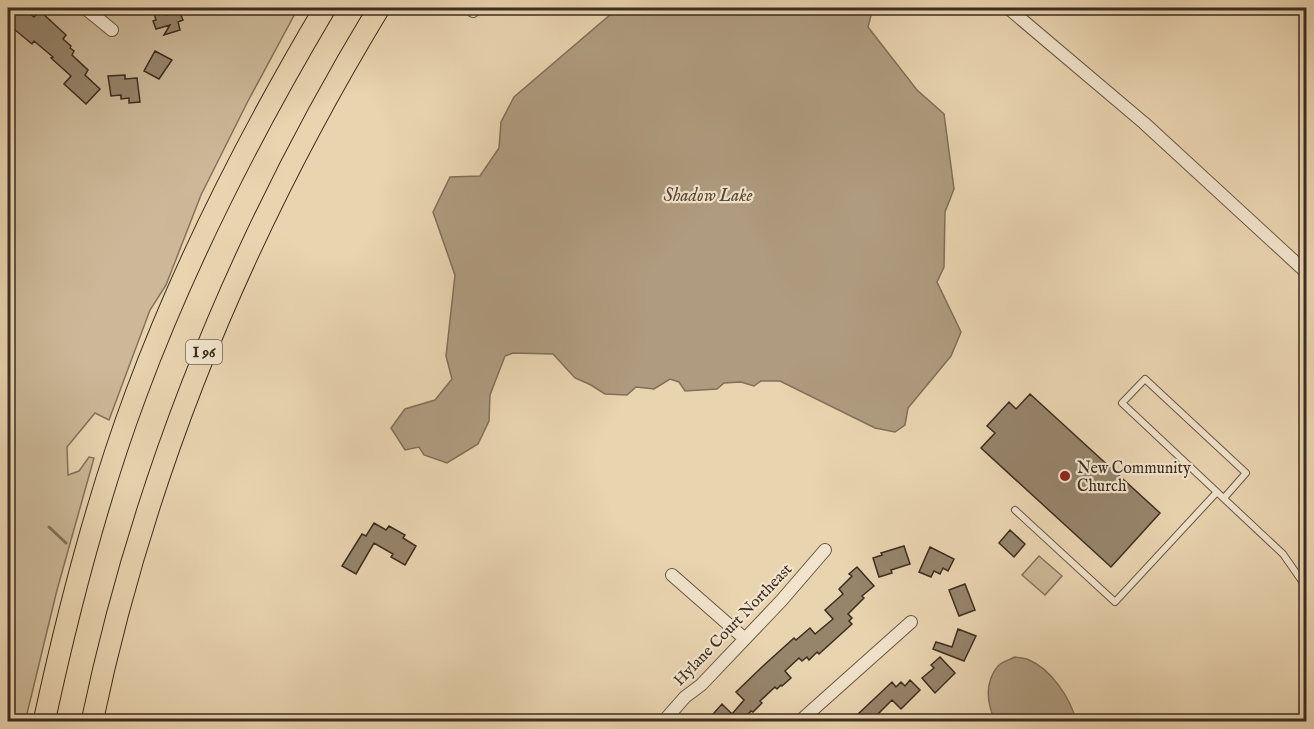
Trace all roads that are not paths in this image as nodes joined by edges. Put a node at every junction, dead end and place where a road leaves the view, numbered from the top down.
1 (85, 8) edge
2 (325, 8) edge
3 (379, 8) edge
4 (1008, 8) edge
5 (112, 30) dead end
6 (1306, 272) edge
7 (1217, 492) junction
8 (1224, 498) junction
9 (1015, 510) dead end
10 (825, 550) dead end
11 (672, 575) dead end
12 (1306, 587) edge
13 (911, 622) dead end
14 (745, 639) junction
15 (44, 722) edge
16 (92, 722) edge
17 (663, 722) edge
18 (799, 722) edge

1 - 5 street
2 - 15 highway
3 - 16 highway, I 96
4 - 6 street
7 - 8 lane
7 - 8 lane
7 - 9 lane
8 - 12 lane
10 - 14 street, Hylane Court Northeast
11 - 14 street
13 - 18 street
14 - 17 street, Hylane Court Northeast

